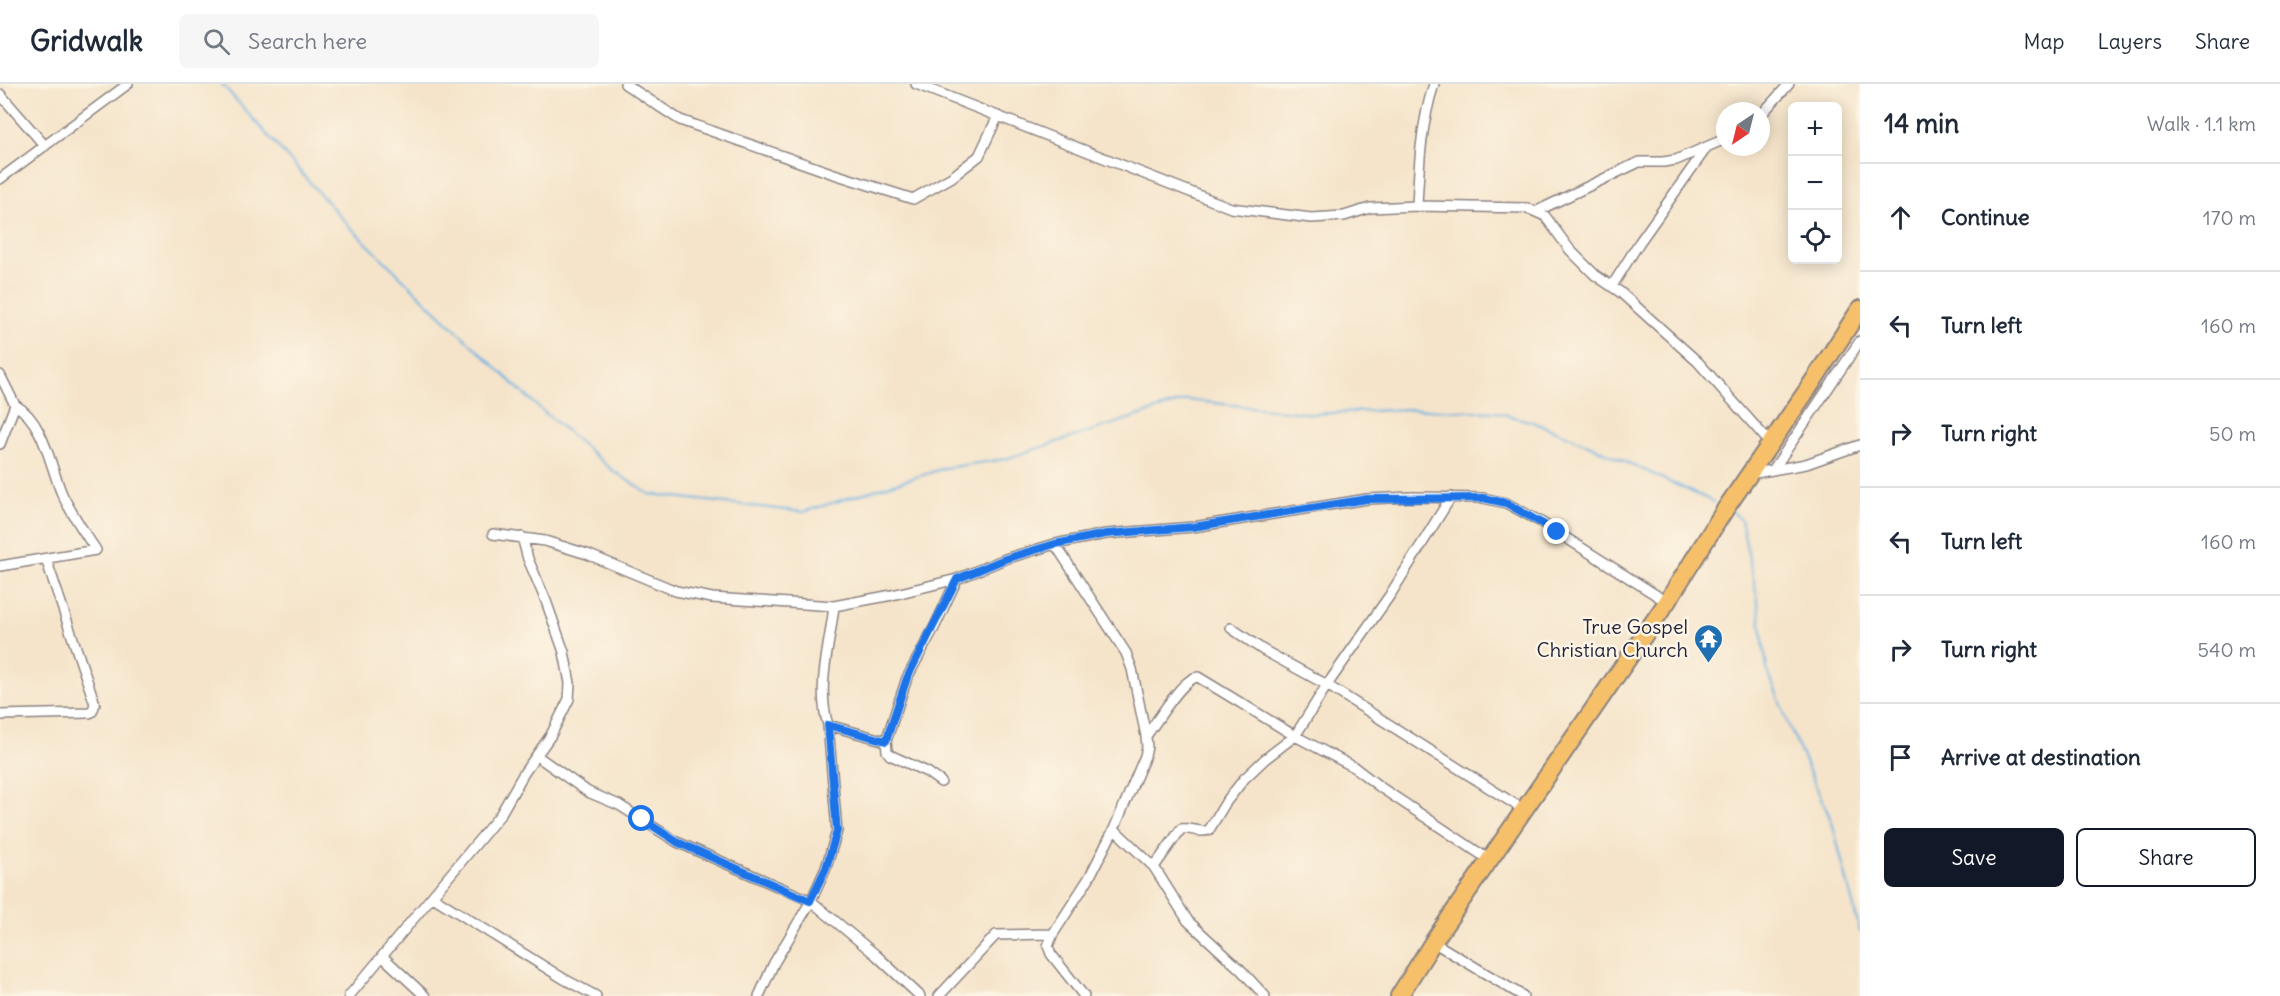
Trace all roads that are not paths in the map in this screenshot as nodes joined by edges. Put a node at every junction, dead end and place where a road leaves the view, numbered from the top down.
1 (128, 84) edge
2 (625, 84) edge
3 (916, 84) edge
4 (1434, 84) edge
5 (1789, 84) edge
6 (0, 94) edge
7 (1770, 105) edge
8 (998, 116) junction
9 (1716, 143) edge
10 (45, 146) junction
11 (1707, 147) junction
12 (0, 179) edge
13 (1417, 206) junction
14 (1537, 212) junction
15 (1611, 286) junction
16 (1860, 309) edge
17 (1860, 340) edge
18 (0, 375) edge
19 (15, 405) junction
20 (0, 444) edge
21 (1771, 444) junction
22 (1860, 445) edge
23 (1773, 470) junction
24 (1750, 474) junction
25 (1451, 497) junction
26 (493, 534) dead end
27 (522, 537) junction
28 (1055, 544) junction
29 (46, 559) junction
30 (0, 566) edge
31 (957, 579) junction
32 (1666, 602) junction
33 (834, 606) junction
34 (1231, 628) dead end
35 (1327, 685) junction
36 (0, 715) edge
37 (828, 725) junction
38 (1146, 736) junction
39 (1295, 736) junction
40 (886, 741) junction
41 (537, 756) junction
42 (941, 782) dead end
43 (1524, 810) junction
44 (1114, 828) junction
45 (1491, 861) junction
46 (1154, 867) junction
47 (433, 897) junction
48 (810, 901) junction
49 (1053, 934) junction
50 (1433, 942) junction
51 (382, 956) junction
52 (349, 996) edge
53 (425, 996) edge
54 (596, 996) edge
55 (759, 996) edge
56 (920, 996) edge
57 (939, 996) edge
58 (1084, 996) edge
59 (1265, 996) edge
60 (1399, 996) edge
61 (1523, 996) edge

1 - 10 street
2 - 8 street
3 - 8 street
4 - 13 street
5 - 7 street
6 - 10 street
8 - 13 street
9 - 11 street
10 - 12 street
11 - 14 street
11 - 15 street
13 - 14 street
14 - 15 street
15 - 21 street
16 - 21 highway
17 - 23 street
18 - 19 street
19 - 20 street
19 - 29 street
21 - 24 highway
22 - 23 street
23 - 24 street
24 - 32 highway
25 - 28 street
25 - 32 street
25 - 35 street
26 - 27 street
27 - 33 street
27 - 41 street
28 - 31 street
28 - 38 street
29 - 30 street
29 - 36 street
31 - 33 street
31 - 40 street
32 - 43 highway
33 - 37 street
34 - 35 street
35 - 39 street
35 - 43 street
37 - 40 street
37 - 48 street
38 - 39 street
38 - 44 street
39 - 45 street
39 - 46 street
40 - 42 street
41 - 47 street
41 - 48 street
43 - 45 highway
44 - 46 street
44 - 49 street
45 - 50 highway
46 - 59 street
47 - 51 street
47 - 54 street
48 - 55 street
48 - 56 street
49 - 57 street
49 - 58 street
50 - 60 highway
50 - 61 street
51 - 52 street
51 - 53 street

